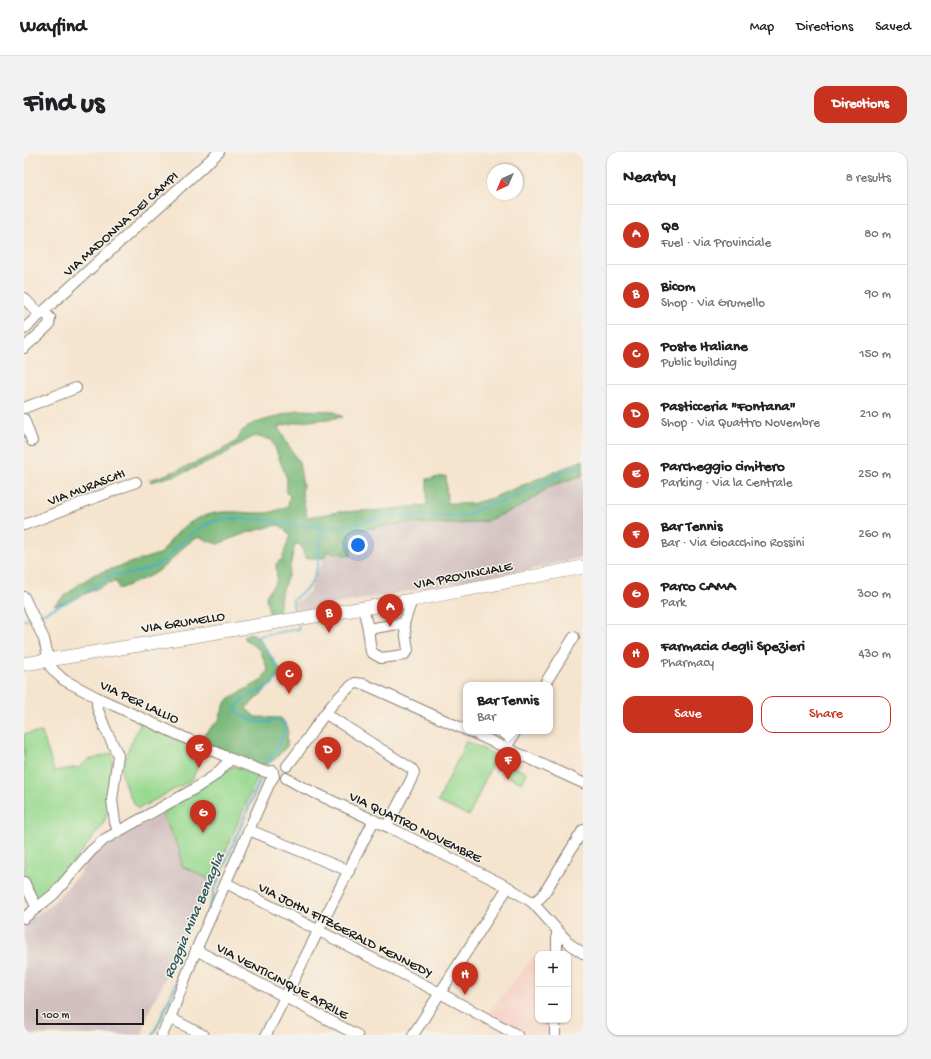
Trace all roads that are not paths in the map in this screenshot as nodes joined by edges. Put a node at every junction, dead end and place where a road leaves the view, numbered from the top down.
1 (220, 152) edge
2 (24, 298) edge
3 (41, 313) junction
4 (24, 329) edge
5 (24, 348) edge
6 (76, 388) dead end
7 (24, 408) edge
8 (24, 419) edge
9 (32, 441) dead end
10 (136, 482) dead end
11 (24, 526) edge
12 (583, 567) edge
13 (24, 597) edge
14 (412, 600) junction
15 (363, 608) junction
16 (348, 610) joint
17 (404, 623) junction
18 (368, 629) junction
19 (574, 637) dead end
20 (49, 660) junction
21 (24, 664) edge
22 (546, 682) edge
23 (98, 698) junction
24 (326, 714) junction
25 (463, 729) edge
26 (476, 734) edge
27 (514, 734) edge
28 (506, 748) junction
29 (231, 759) junction
30 (287, 766) junction
31 (274, 773) junction
32 (286, 778) junction
33 (583, 783) edge
34 (374, 820) junction
35 (387, 826) junction
36 (249, 830) junction
37 (583, 830) edge
38 (118, 831) junction
39 (579, 845) edge
40 (349, 871) junction
41 (24, 882) edge
42 (226, 882) junction
43 (508, 887) junction
44 (532, 902) junction
45 (38, 908) junction
46 (24, 918) edge
47 (318, 931) junction
48 (557, 931) junction
49 (196, 950) junction
50 (557, 951) edge
51 (583, 953) edge
52 (440, 993) junction
53 (285, 997) junction
54 (170, 1018) junction
55 (555, 1023) edge
56 (162, 1035) edge
57 (203, 1035) edge
58 (266, 1035) edge
59 (357, 1035) edge
60 (413, 1035) edge
61 (517, 1035) edge
62 (555, 1035) edge

1 - 3 street, VIA MADONNA DEI CAMPI
2 - 3 street
3 - 4 street, VIA MADONNA DEI CAMPI
3 - 5 street
6 - 7 street
8 - 9 street
10 - 11 street, VIA MURASCHI
12 - 14 main road, VIA PROVINCIALE
13 - 20 street, VIA PER LALLIO
14 - 15 main road, VIA PROVINCIALE
14 - 17 street
15 - 16 main road, VIA PROVINCIALE
15 - 18 street
16 - 20 main road, VIA GRUMELLO
17 - 18 street
17 - 18 street
19 - 22 street
20 - 21 main road, VIA GRUMELLO
20 - 23 street, VIA PER LALLIO
23 - 29 street, VIA PER LALLIO
23 - 38 street
24 - 25 street
24 - 30 street
24 - 35 street
26 - 28 street
27 - 28 street
28 - 33 street
29 - 31 street, VIA PER LALLIO
29 - 38 street
30 - 31 street
30 - 32 street
31 - 32 street
31 - 36 street
32 - 34 street, VIA QUATTRO NOVEMBRE
34 - 35 street, VIA QUATTRO NOVEMBRE
34 - 40 street
35 - 43 street, VIA QUATTRO NOVEMBRE
36 - 40 street
36 - 42 street
37 - 39 street
38 - 45 street
39 - 44 street
40 - 47 street
41 - 45 street
42 - 47 street, VIA JOHN FITZGERALD KENNEDY
42 - 49 street
43 - 44 street, VIA QUATTRO NOVEMBRE
43 - 52 street
44 - 48 street, VIA QUATTRO NOVEMBRE
45 - 46 street
47 - 52 street, VIA JOHN FITZGERALD KENNEDY
47 - 53 street
48 - 50 street
48 - 51 street, VIA QUATTRO NOVEMBRE
49 - 53 street, VIA VENTICINQUE APRILE
49 - 54 street
52 - 60 street
52 - 61 street, VIA JOHN FITZGERALD KENNEDY
53 - 58 street
53 - 59 street, VIA VENTICINQUE APRILE
54 - 56 street
54 - 57 street
55 - 62 street

